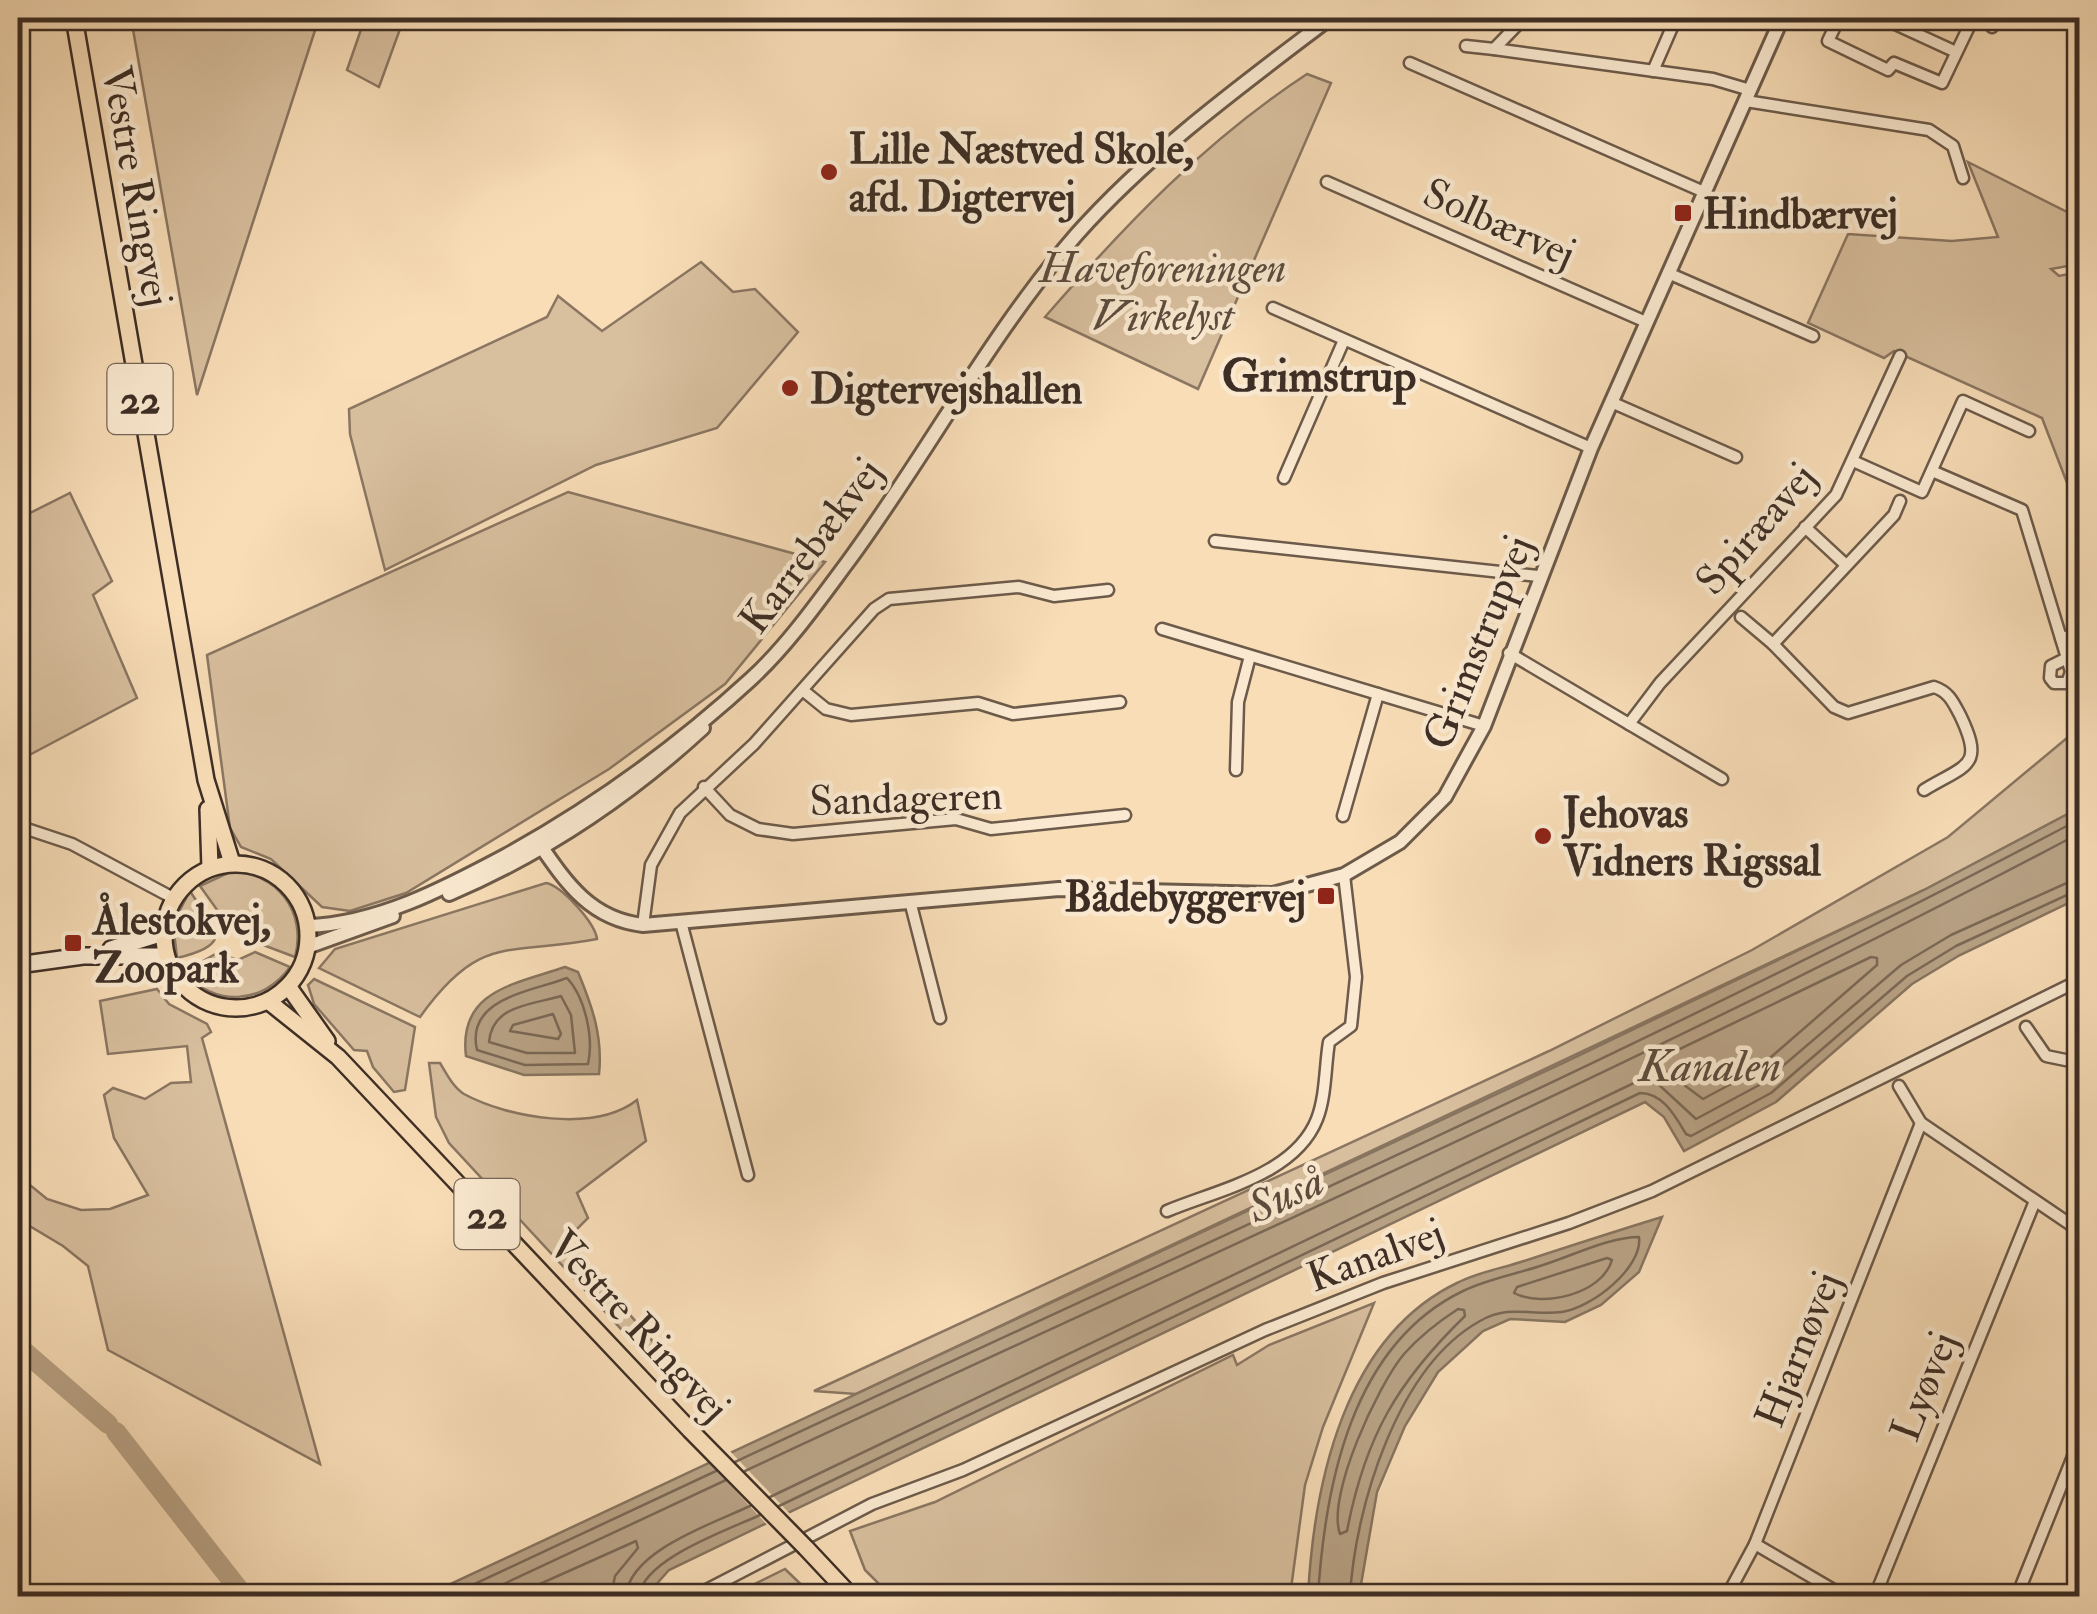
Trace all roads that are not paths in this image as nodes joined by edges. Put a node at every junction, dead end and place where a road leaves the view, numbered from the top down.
1 (74, 18) edge
2 (1330, 18) edge
3 (1524, 18) edge
4 (1676, 18) edge
5 (1839, 18) edge
6 (1882, 18) edge
7 (1972, 18) edge
8 (1778, 19) edge
9 (1466, 46) dead end
10 (1494, 49) junction
11 (1956, 52) junction
12 (1410, 63) dead end
13 (1652, 71) junction
14 (1748, 95) junction
15 (1963, 178) dead end
16 (1327, 182) dead end
17 (1704, 192) junction
18 (1668, 273) junction
19 (1272, 308) dead end
20 (1646, 322) junction
21 (1812, 336) dead end
22 (1344, 340) junction
23 (1900, 356) dead end
24 (1611, 402) junction
25 (2028, 431) dead end
26 (1591, 448) junction
27 (1736, 457) dead end
28 (1853, 461) junction
29 (1932, 471) junction
30 (1284, 478) dead end
31 (1900, 501) dead end
32 (1805, 527) junction
33 (1215, 541) dead end
34 (1846, 565) junction
35 (1538, 576) junction
36 (1108, 590) dead end
37 (1742, 617) dead end
38 (1162, 629) dead end
39 (2080, 632) edge
40 (2061, 638) junction
41 (1773, 644) junction
42 (1509, 654) junction
43 (1250, 656) junction
44 (2067, 658) dead end
45 (750, 680) junction
46 (805, 692) junction
47 (1378, 694) junction
48 (1120, 702) dead end
49 (1629, 724) junction
50 (1484, 726) junction
51 (1236, 770) dead end
52 (206, 780) junction
53 (1722, 780) dead end
54 (704, 787) junction
55 (1924, 790) dead end
56 (1125, 815) dead end
57 (1344, 816) dead end
58 (18, 826) edge
59 (540, 844) junction
60 (232, 863) junction
61 (210, 868) junction
62 (1344, 875) junction
63 (173, 898) junction
64 (910, 901) junction
65 (681, 922) junction
66 (643, 925) junction
67 (308, 926) junction
68 (163, 932) junction
69 (307, 946) junction
70 (83, 956) junction
71 (166, 956) junction
72 (18, 965) edge
73 (2080, 980) edge
74 (288, 986) junction
75 (268, 1000) junction
76 (940, 1018) dead end
77 (2026, 1028) dead end
78 (338, 1057) junction
79 (2080, 1062) edge
80 (1900, 1086) dead end
81 (1921, 1123) junction
82 (748, 1175) dead end
83 (2035, 1201) junction
84 (1167, 1212) dead end
85 (2080, 1231) edge
86 (2080, 1439) edge
87 (1755, 1544) junction
88 (696, 1596) edge
89 (851, 1596) edge
90 (1727, 1596) edge
91 (1844, 1596) edge
92 (1874, 1596) edge
93 (2017, 1596) edge

1 - 52 main road, Vestre Ringvej / 22
2 - 45 street, Karrebækvej
3 - 10 street
4 - 13 street
5 - 11 street
6 - 11 street
7 - 11 street
8 - 14 street, Grimstrupvej
9 - 10 street
10 - 13 street
12 - 17 street
13 - 14 street
14 - 15 street
14 - 17 street, Grimstrupvej
16 - 20 street, Solbærvej
17 - 18 street, Grimstrupvej
18 - 20 street, Grimstrupvej
18 - 21 street
19 - 22 street
20 - 24 street, Grimstrupvej
22 - 26 street
22 - 30 street
23 - 28 street, Spiræavej
24 - 26 street, Grimstrupvej
24 - 27 street
25 - 29 street
26 - 35 street, Grimstrupvej
28 - 29 street
28 - 32 street, Spiræavej
29 - 40 street
31 - 34 street
32 - 34 street
32 - 49 street, Spiræavej
33 - 35 street
34 - 41 street
35 - 42 street, Grimstrupvej
36 - 46 street, Sandageren
37 - 41 street
38 - 43 street
39 - 40 street
40 - 44 street
41 - 55 street
42 - 49 street
42 - 50 street, Grimstrupvej
43 - 47 street
43 - 51 street
45 - 59 street, Karrebækvej
45 - 59 street, Karrebækvej
46 - 48 street, Sandageren
46 - 54 street, Sandageren
47 - 50 street
47 - 57 street
49 - 53 street
50 - 62 street, Grimstrupvej
52 - 60 main road, Vestre Ringvej / 22
52 - 61 main road, Vestre Ringvej / 22
54 - 56 street, Sandageren
54 - 66 street, Sandageren
58 - 63 street
59 - 66 street, Grimstrupvej
59 - 67 street, Karrebækvej
59 - 69 street, Karrebækvej
60 - 61 main road
60 - 67 main road
61 - 63 main road
62 - 64 street, Grimstrupvej
62 - 84 street
63 - 68 main road
64 - 65 street, Grimstrupvej
64 - 76 street
65 - 66 street, Grimstrupvej
65 - 82 street
67 - 69 main road
68 - 70 main road
68 - 71 main road
69 - 74 main road
70 - 71 main road
70 - 72 main road
71 - 75 main road
73 - 88 street, Kanalvej
74 - 75 main road
74 - 78 main road, Vestre Ringvej / 22
75 - 78 main road, Vestre Ringvej / 22
77 - 79 street
78 - 89 main road, Vestre Ringvej / 22, bridge
80 - 81 street
81 - 83 street
81 - 87 street, Hjarnøvej
83 - 85 street
83 - 92 street, Lyøvej
86 - 93 street
87 - 90 street, Hjarnøvej
87 - 91 street

